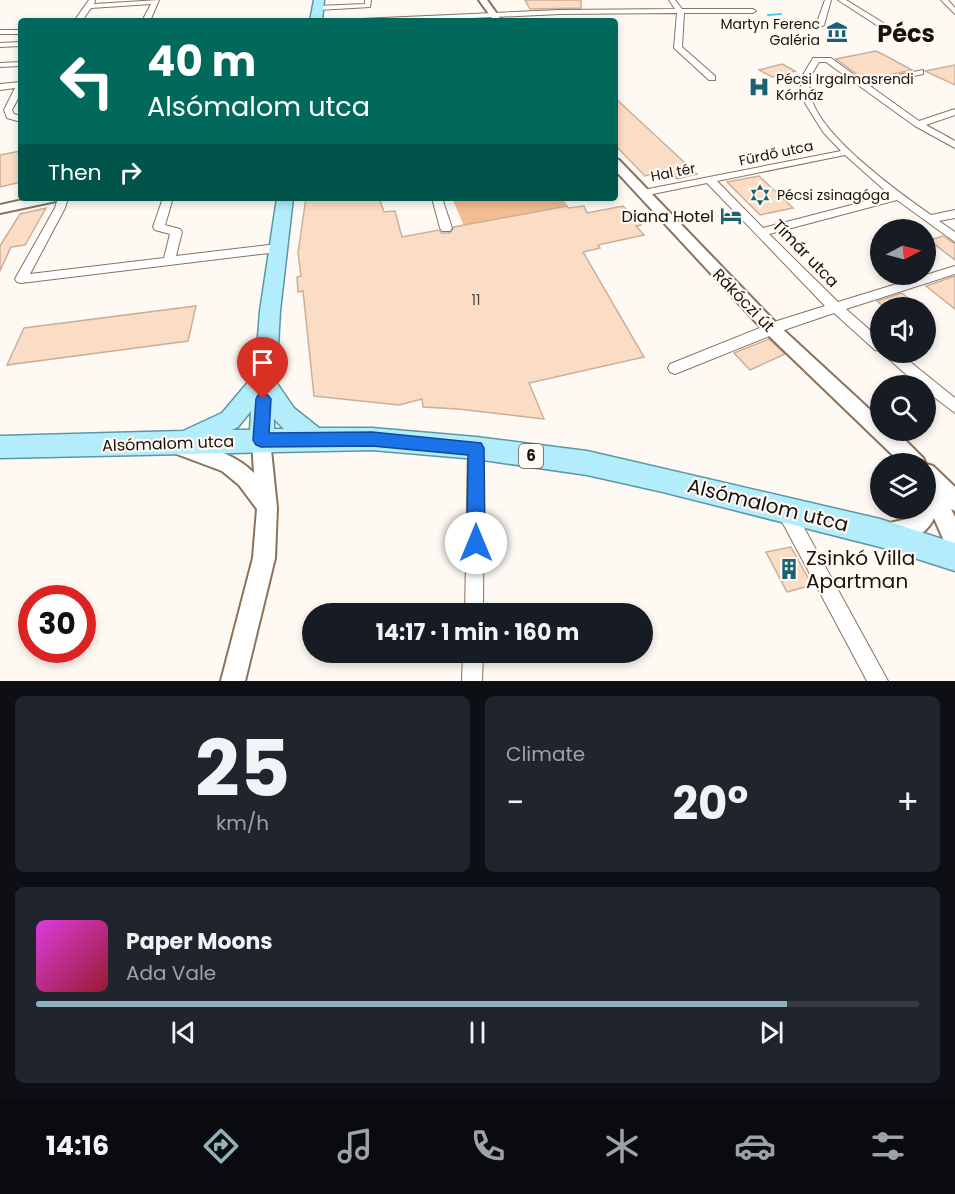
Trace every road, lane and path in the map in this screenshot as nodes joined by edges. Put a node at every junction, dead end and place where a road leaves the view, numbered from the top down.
1 (368, 0) edge
2 (483, 0) edge
3 (672, 0) edge
4 (828, 0) edge
5 (841, 0) edge
6 (944, 0) edge
7 (156, 1) edge
8 (90, 3) edge
9 (319, 4) edge
10 (679, 10) junction
11 (753, 11) dead end
12 (954, 11) edge
13 (80, 18) edge
14 (148, 18) edge
15 (495, 18) edge
16 (881, 24) dead end
17 (820, 25) dead end
18 (18, 32) edge
19 (0, 33) edge
20 (18, 44) edge
21 (0, 45) edge
22 (18, 64) edge
23 (0, 65) edge
24 (920, 72) dead end
25 (712, 78) dead end
26 (18, 85) edge
27 (862, 85) junction
28 (0, 87) edge
29 (18, 91) edge
30 (955, 112) edge
31 (18, 118) edge
32 (918, 124) junction
33 (955, 145) edge
34 (848, 152) junction
35 (618, 166) edge
36 (710, 180) junction
37 (643, 193) junction
38 (898, 196) junction
39 (37, 201) edge
40 (62, 201) edge
41 (167, 201) edge
42 (285, 201) edge
43 (438, 201) edge
44 (0, 209) edge
45 (955, 214) edge
46 (930, 219) joint
47 (936, 224) edge
48 (446, 228) dead end
49 (761, 232) junction
50 (955, 238) edge
51 (277, 248) junction
52 (169, 261) junction
53 (955, 270) edge
54 (835, 308) junction
55 (772, 329) junction
56 (870, 338) edge
57 (901, 363) edge
58 (675, 368) dead end
59 (264, 379) junction
60 (955, 407) edge
61 (870, 420) edge
62 (316, 439) junction
63 (261, 440) junction
64 (892, 441) edge
65 (172, 444) junction
66 (0, 447) edge
67 (476, 448) junction
68 (905, 453) edge
69 (936, 483) edge
70 (936, 501) edge
71 (955, 501) edge
72 (267, 508) junction
73 (785, 510) junction
74 (925, 519) edge
75 (880, 533) junction
76 (955, 540) edge
77 (955, 558) edge
78 (474, 603) edge
79 (473, 663) edge
80 (232, 681) edge
81 (472, 681) edge
82 (878, 681) edge

1 - 9 street
2 - 15 street
3 - 10 street
4 - 17 street
5 - 16 street
6 - 12 street
7 - 8 street
7 - 14 street
8 - 13 street
10 - 11 street
10 - 15 street
10 - 25 street
18 - 19 street
20 - 21 street
22 - 23 street
24 - 27 street
26 - 28 street
27 - 32 street
27 - 34 street
29 - 31 street
30 - 32 street
32 - 33 street
34 - 36 street, Fürdő utca
34 - 38 street
35 - 37 street, Rákóczi út
36 - 37 street, Hal tér
36 - 49 street, Tímár utca
37 - 55 street, Rákóczi út
38 - 46 street
38 - 49 street
39 - 44 street
40 - 52 street
41 - 52 street
42 - 51 main road
43 - 48 street
45 - 46 street
47 - 50 street
49 - 54 street, Tímár utca
51 - 52 street
51 - 59 main road
53 - 54 street
54 - 55 street
54 - 56 street, Tímár utca
55 - 58 street
55 - 61 street, Rákóczi út
57 - 60 street
59 - 62 main road
59 - 63 main road
59 - 65 main road
62 - 63 main road, Alsómalom utca / 6
62 - 67 main road, Alsómalom utca / 6
63 - 65 main road, Alsómalom utca
63 - 72 street
64 - 68 street, Rákóczi út
65 - 66 main road, Alsómalom utca
65 - 72 street
67 - 73 main road, Alsómalom utca / 6
67 - 78 street
69 - 71 street
70 - 76 street
72 - 80 street
73 - 75 main road, Alsómalom utca / 6
73 - 82 street
74 - 75 street
75 - 77 main road, Alsómalom utca / 6
79 - 81 street

